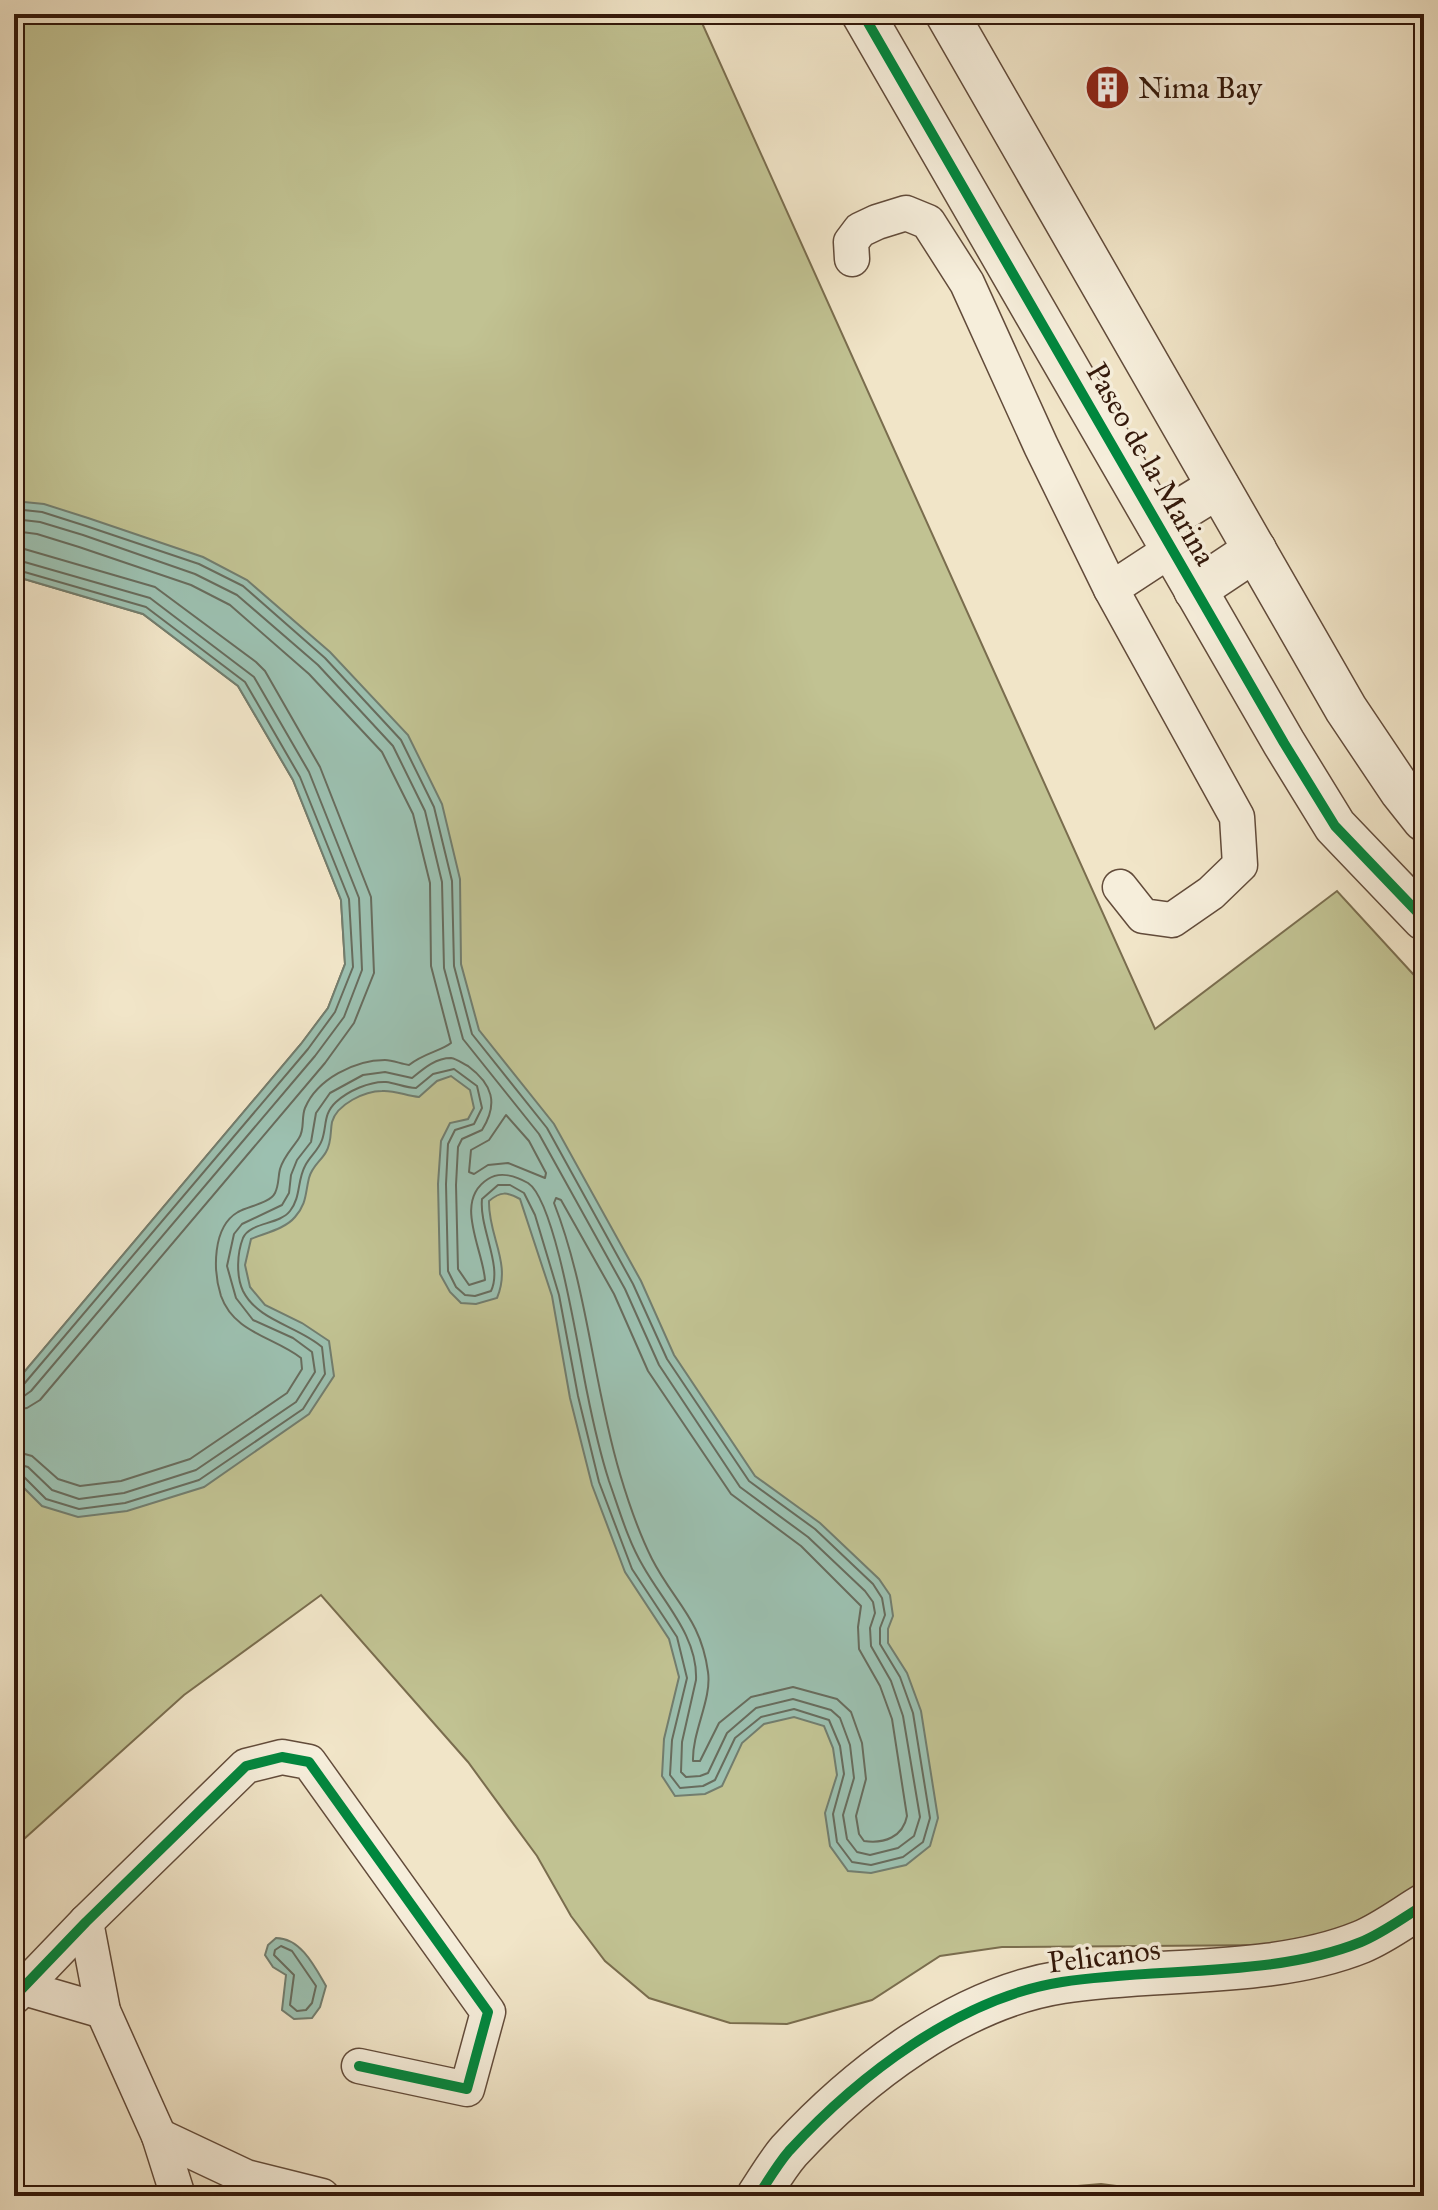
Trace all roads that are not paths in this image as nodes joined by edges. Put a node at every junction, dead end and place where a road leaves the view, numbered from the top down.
1 (863, 14) edge
2 (947, 14) edge
3 (852, 259) dead end
4 (1218, 487) junction
5 (1165, 537) junction
6 (1255, 550) junction
7 (1111, 589) junction
8 (1195, 590) junction
9 (1424, 820) edge
10 (1120, 887) dead end
11 (1424, 919) edge
12 (1424, 1905) edge
13 (86, 1922) junction
14 (19, 1992) edge
15 (103, 2011) junction
16 (359, 2066) dead end
17 (159, 2136) junction
18 (243, 2187) edge
19 (178, 2196) edge
20 (322, 2196) edge
21 (758, 2196) edge

1 - 5 street, Paseo de la Marina
2 - 4 street, Paseo de la Marina
3 - 7 street
4 - 5 street
4 - 6 street, Paseo de la Marina
5 - 7 street
5 - 8 street, Paseo de la Marina
6 - 8 street
6 - 9 street, Paseo de la Marina
7 - 10 street
8 - 11 street, Paseo de la Marina
12 - 21 street, Pelicanos
13 - 14 street
13 - 15 street
13 - 16 street
14 - 15 street
15 - 17 street
17 - 18 street
17 - 19 street
18 - 20 street

